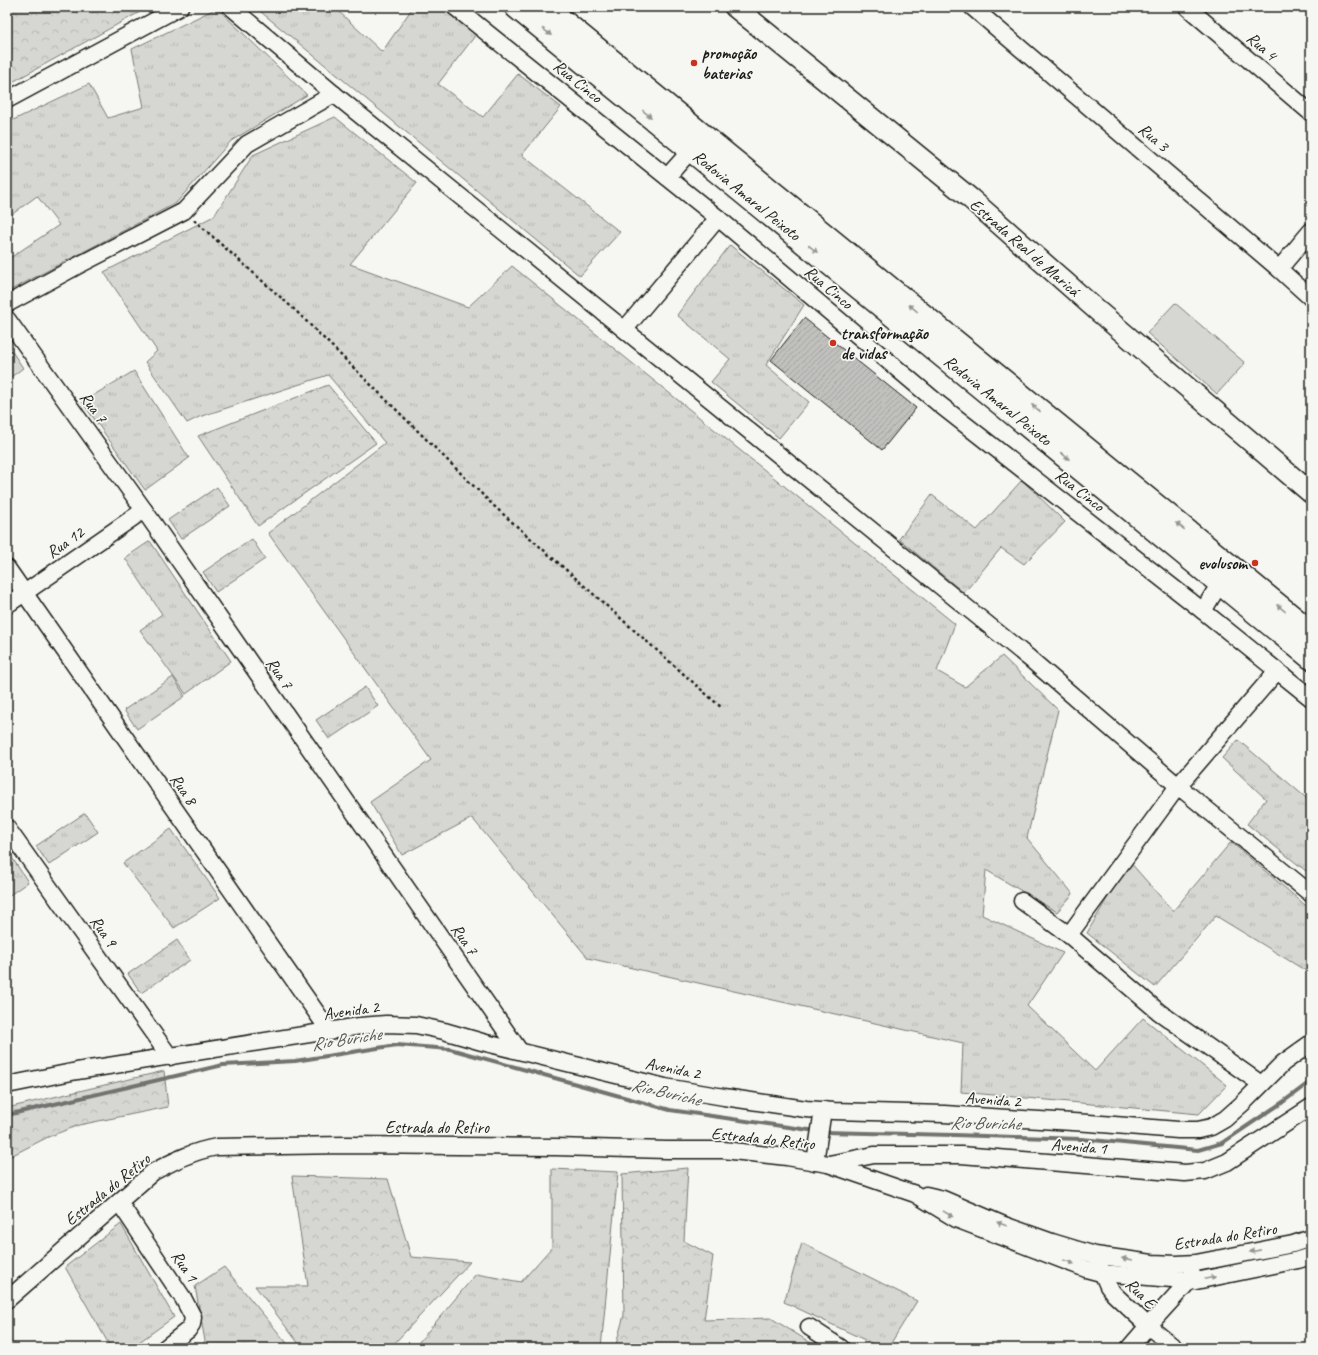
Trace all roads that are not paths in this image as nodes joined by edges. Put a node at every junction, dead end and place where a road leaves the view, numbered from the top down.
1 (180, 7) edge
2 (231, 7) edge
3 (455, 7) edge
4 (516, 7) edge
5 (546, 7) edge
6 (735, 7) edge
7 (972, 7) edge
8 (1187, 7) edge
9 (334, 94) junction
10 (7, 100) edge
11 (1311, 113) edge
12 (691, 150) junction
13 (667, 177) junction
14 (718, 218) junction
15 (1311, 231) edge
16 (1279, 268) junction
17 (1311, 298) edge
18 (7, 304) edge
19 (7, 319) edge
20 (625, 329) junction
21 (1311, 493) edge
22 (144, 510) junction
23 (7, 568) edge
24 (1220, 582) junction
25 (25, 593) junction
26 (7, 605) edge
27 (1203, 611) junction
28 (1311, 632) edge
29 (1311, 658) edge
30 (1277, 671) junction
31 (1311, 698) edge
32 (1178, 786) junction
33 (7, 828) edge
34 (1311, 894) edge
35 (1022, 901) dead end
36 (1069, 935) junction
37 (330, 1032) junction
38 (1311, 1043) edge
39 (519, 1050) junction
40 (170, 1057) junction
41 (1261, 1084) junction
42 (7, 1085) edge
43 (1311, 1107) edge
44 (822, 1117) junction
45 (822, 1163) junction
46 (915, 1194) junction
47 (119, 1202) junction
48 (1311, 1238) edge
49 (1293, 1244) junction
50 (1095, 1254) junction
51 (1304, 1258) edge
52 (1196, 1263) junction
53 (1311, 1271) edge
54 (1102, 1273) junction
55 (1189, 1281) junction
56 (7, 1300) edge
57 (1148, 1326) junction
58 (809, 1327) dead end
59 (165, 1348) edge
60 (841, 1348) edge
61 (1129, 1348) edge
62 (1175, 1348) edge

1 - 10 street
2 - 9 street
3 - 13 street, Rua Cinco
4 -> 12 highway, Rodovia Amaral Peixoto
28 -> 5 highway, Rodovia Amaral Peixoto
6 - 21 main road, Estrada Real de Maricá
7 - 16 street, Rua 3
8 - 11 street, Rua 4
9 - 18 street
9 - 20 street
12 - 13 street
12 -> 24 highway, Rodovia Amaral Peixoto
13 - 14 street, Rua Cinco
14 - 20 street
14 - 27 street, Rua Cinco
15 - 16 street
16 - 17 street, Rua 3
19 - 22 street, Rua 7
20 - 32 street
22 - 25 street, Rua 12
22 - 39 street, Rua 7
23 - 25 street, Rua 8
24 - 27 street
24 - 29 highway, Rodovia Amaral Peixoto
25 - 26 street, Rua 12
25 - 37 street, Rua 8
27 - 30 street, Rua Cinco
30 - 31 street, Rua Cinco
30 - 32 street
32 - 34 street
32 - 36 street
33 - 40 street, Rua 9
35 - 36 street
36 - 41 street
37 - 39 street, Avenida 2
37 - 40 street, Avenida 2
38 - 41 street, Avenida 2
39 - 44 street, Avenida 2
40 - 42 street, Avenida 2
41 - 44 street, Avenida 2
43 - 45 street, Avenida 1
44 - 45 street
45 - 46 street, Estrada do Retiro
45 - 47 street, Estrada do Retiro
50 -> 46 street, Estrada do Retiro
46 -> 54 street, Estrada do Retiro
47 - 56 street, Estrada do Retiro
47 - 59 street, Rua 1
48 - 49 street, Estrada do Retiro
49 - 51 street
49 -> 52 street, Estrada do Retiro
52 -> 50 street, Estrada do Retiro
50 - 54 street, Rua E
51 - 53 street
55 -> 51 street, Estrada do Retiro
52 - 55 street
54 - 55 street, Estrada do Retiro
54 - 57 street, Rua E
55 - 57 street
57 - 61 street
57 - 62 street, Rua E
58 - 60 street

